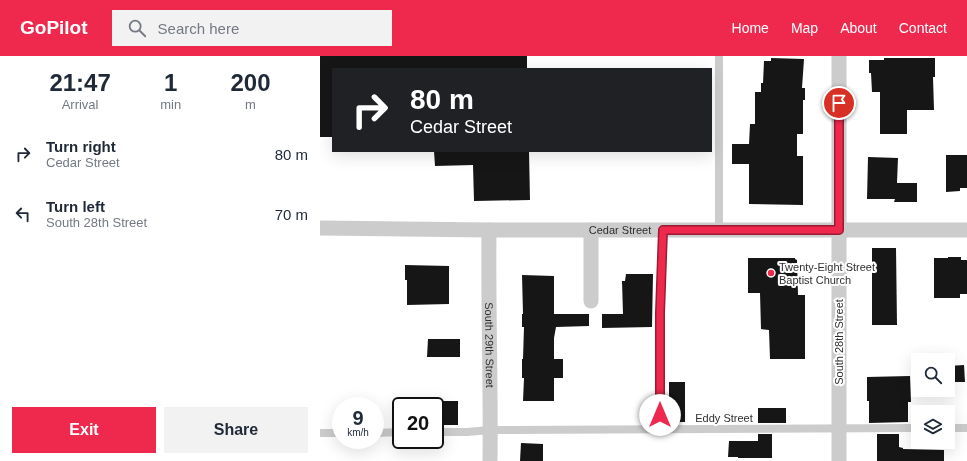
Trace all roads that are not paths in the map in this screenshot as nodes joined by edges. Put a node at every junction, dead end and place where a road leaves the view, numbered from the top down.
1 (720, 56) edge
2 (839, 56) edge
3 (320, 228) edge
4 (489, 230) junction
5 (591, 230) junction
6 (663, 230) junction
7 (719, 230) junction
8 (839, 230) junction
9 (967, 230) edge
10 (591, 301) dead end
11 (911, 428) edge
12 (955, 428) edge
13 (967, 428) edge
14 (839, 429) junction
15 (490, 430) junction
16 (660, 430) junction
17 (444, 432) edge
18 (320, 433) edge
19 (332, 433) edge
20 (490, 461) edge
21 (839, 461) edge

1 - 7 lane
2 - 8 street, South 28th Street
3 - 4 street, Cedar Street
4 - 5 street, Cedar Street
4 - 15 street, South 29th Street
5 - 6 street, Cedar Street
5 - 10 street
6 - 7 street, Cedar Street
6 - 16 lane
7 - 8 street, Cedar Street
8 - 9 street, Cedar Street
8 - 14 street, South 28th Street
11 - 14 lane, Eddy Street
12 - 13 lane
14 - 16 lane, Eddy Street
14 - 21 street, South 28th Street
15 - 16 lane, Eddy Street
15 - 17 lane, Eddy Street
15 - 20 street, South 29th Street
18 - 19 lane

